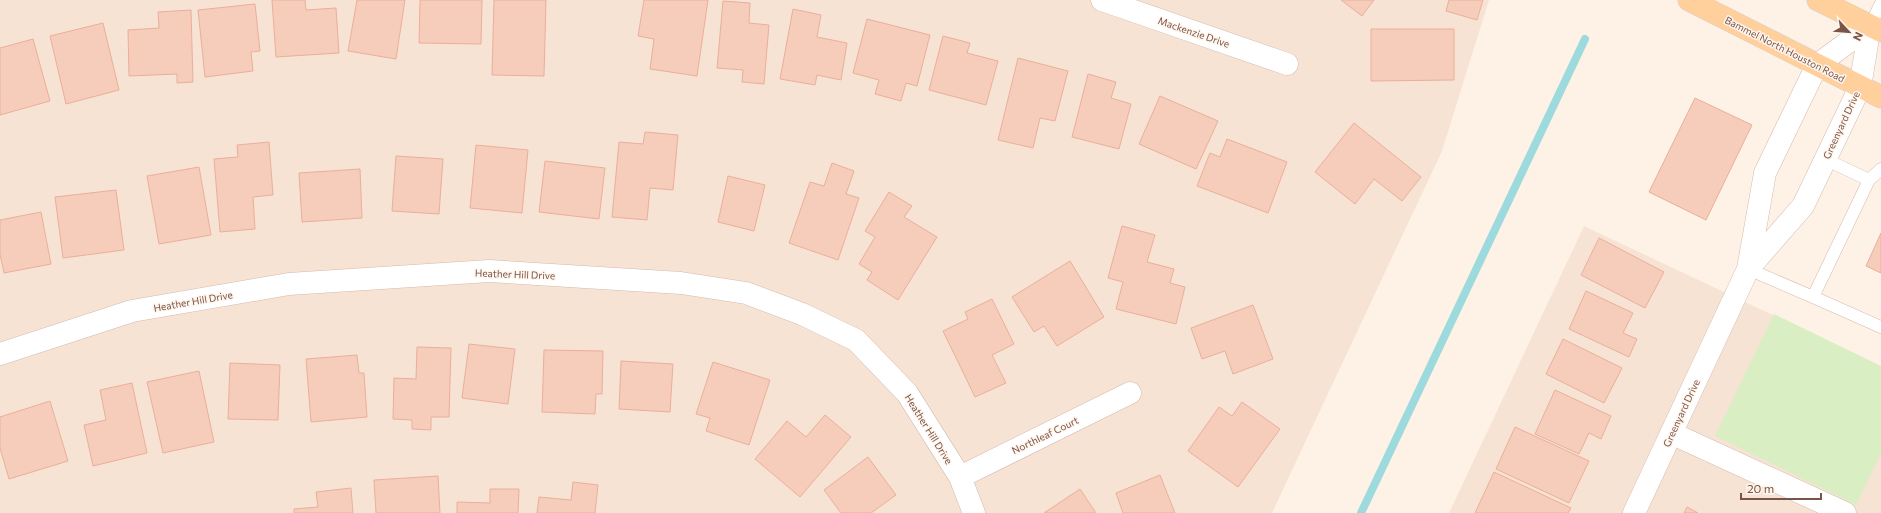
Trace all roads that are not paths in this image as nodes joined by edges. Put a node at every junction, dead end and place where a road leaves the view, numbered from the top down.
1 (1102, 0) edge
2 (1689, 0) edge
3 (1818, 0) edge
4 (1881, 3) edge
5 (1876, 28) edge
6 (1287, 64) dead end
7 (1817, 65) junction
8 (1860, 87) junction
9 (1881, 97) edge
10 (1825, 159) junction
11 (1881, 169) edge
12 (1870, 180) junction
13 (1748, 269) junction
14 (1813, 297) junction
15 (1881, 327) edge
16 (0, 354) edge
17 (1130, 393) dead end
18 (1671, 433) junction
19 (960, 477) junction
20 (974, 513) edge
21 (1634, 513) edge
22 (1845, 513) edge

1 - 6 street, Mackenzie Drive
2 - 7 main road, Bammel North Houston Road
3 - 5 main road
4 - 5 lane
5 - 7 street, Greenyard Drive
5 - 8 street, Greenyard Drive
7 - 8 main road, Bammel North Houston Road
7 - 13 street, Greenyard Drive
8 - 9 main road, Bammel North Houston Road
8 - 10 street, Greenyard Drive
10 - 12 lane
10 - 13 street, Greenyard Drive
11 - 12 lane
12 - 14 lane
13 - 14 lane
13 - 18 street, Greenyard Drive
14 - 15 lane
16 - 19 street, Heather Hill Drive
17 - 19 street, Northleaf Court
18 - 21 street, Greenyard Drive
18 - 22 street
19 - 20 street, Heather Hill Drive

